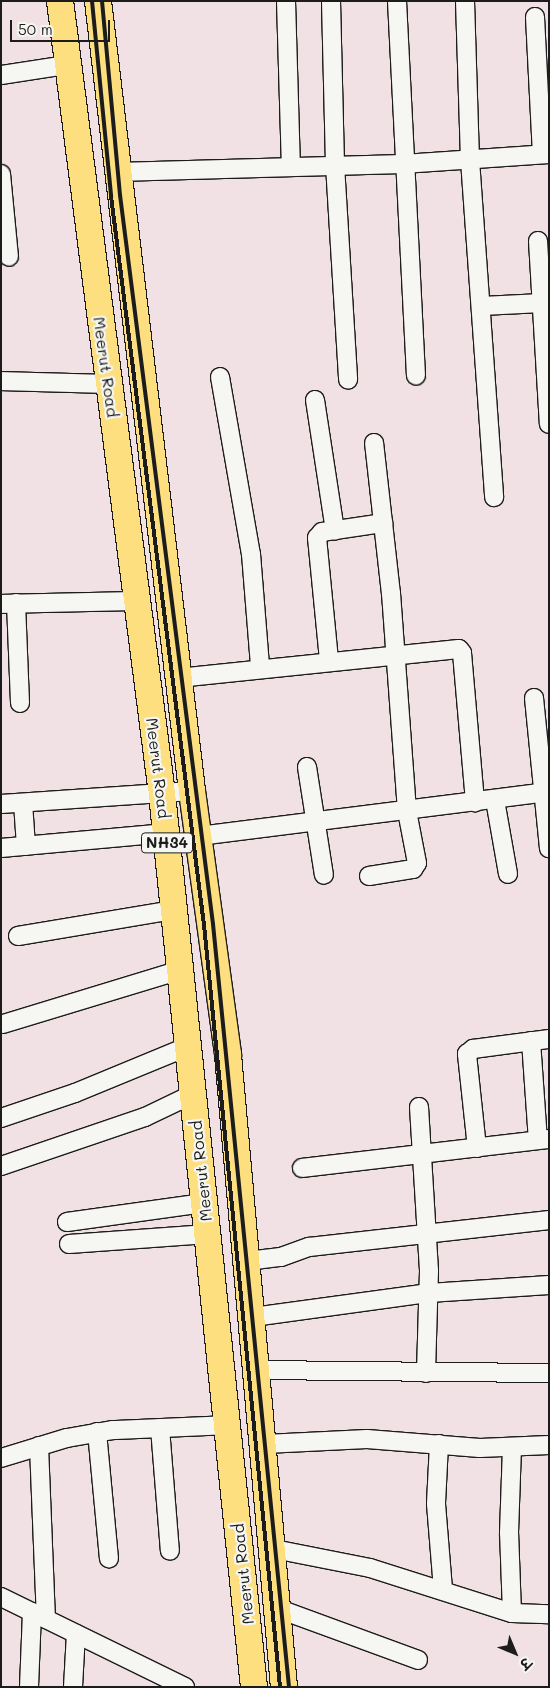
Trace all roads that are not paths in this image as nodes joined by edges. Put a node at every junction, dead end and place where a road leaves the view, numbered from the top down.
1 (60, 1) edge
2 (98, 1) edge
3 (286, 1) edge
4 (331, 1) edge
5 (397, 1) edge
6 (465, 1) edge
7 (535, 17) dead end
8 (66, 65) junction
9 (1, 75) edge
10 (546, 154) edge
11 (470, 160) junction
12 (403, 164) junction
13 (336, 165) junction
14 (291, 166) junction
15 (117, 172) junction
16 (2, 182) edge
17 (538, 241) dead end
18 (9, 257) dead end
19 (543, 303) junction
20 (481, 306) junction
21 (416, 376) dead end
22 (220, 377) dead end
23 (348, 380) dead end
24 (1, 381) edge
25 (108, 384) junction
26 (315, 400) dead end
27 (549, 424) edge
28 (374, 443) dead end
29 (494, 497) dead end
30 (383, 523) junction
31 (335, 530) junction
32 (137, 601) junction
33 (9, 604) edge
34 (395, 654) junction
35 (329, 660) junction
36 (260, 668) junction
37 (178, 678) junction
38 (534, 698) dead end
39 (20, 704) dead end
40 (307, 767) dead end
41 (192, 791) junction
42 (546, 793) edge
43 (162, 794) junction
44 (495, 800) junction
45 (475, 802) junction
46 (23, 803) junction
47 (1, 804) edge
48 (407, 811) junction
49 (316, 824) junction
50 (166, 833) junction
51 (199, 836) junction
52 (26, 846) junction
53 (1, 848) edge
54 (549, 848) edge
55 (508, 874) dead end
56 (324, 875) dead end
57 (370, 876) dead end
58 (174, 910) junction
59 (18, 936) dead end
60 (180, 970) junction
61 (3, 1024) dead end
62 (549, 1039) edge
63 (531, 1041) junction
64 (190, 1046) junction
65 (193, 1094) junction
66 (419, 1106) dead end
67 (1, 1118) edge
68 (543, 1140) edge
69 (477, 1148) junction
70 (422, 1155) junction
71 (1, 1166) edge
72 (302, 1168) dead end
73 (204, 1203) junction
74 (549, 1220) edge
75 (67, 1222) dead end
76 (208, 1234) junction
77 (426, 1234) junction
78 (68, 1244) dead end
79 (247, 1261) junction
80 (549, 1285) edge
81 (429, 1293) junction
82 (253, 1318) junction
83 (258, 1370) junction
84 (426, 1372) junction
85 (549, 1374) edge
86 (227, 1425) junction
87 (160, 1428) junction
88 (97, 1432) junction
89 (265, 1444) junction
90 (439, 1444) junction
91 (549, 1445) edge
92 (39, 1446) junction
93 (512, 1447) junction
94 (1, 1458) edge
95 (274, 1549) junction
96 (170, 1551) dead end
97 (110, 1558) dead end
98 (443, 1589) junction
99 (1, 1597) edge
100 (279, 1609) junction
101 (512, 1613) junction
102 (549, 1614) edge
103 (39, 1616) junction
104 (76, 1634) junction
105 (418, 1660) dead end
106 (29, 1687) edge
107 (73, 1687) edge
108 (186, 1687) edge
109 (254, 1687) edge
110 (284, 1687) edge

1 - 8 highway, Meerut Road / NH34
2 - 15 highway, Meerut Road / NH34
3 - 14 street
4 - 13 street
5 - 12 street
6 - 11 street
7 - 10 street
8 - 9 street
8 - 25 highway, Meerut Road / NH34
10 - 11 street
11 - 12 street
11 - 20 street
12 - 13 street
12 - 21 street
13 - 14 street
13 - 23 street
14 - 15 street
15 - 37 highway, Meerut Road / NH34
16 - 18 street
17 - 19 street
19 - 20 street
19 - 27 street
20 - 29 street
22 - 36 street
24 - 25 street
25 - 32 highway, Meerut Road / NH34
26 - 31 street
28 - 30 street
30 - 31 street
30 - 34 street
31 - 35 street
32 - 33 street
32 - 43 highway, Meerut Road / NH34
33 - 39 street
34 - 35 street
34 - 45 street
34 - 48 street
35 - 36 street
36 - 37 street
37 - 41 highway, Meerut Road / NH34
38 - 42 street
40 - 49 street
41 - 43 street
41 - 51 highway, Meerut Road / NH34
42 - 44 street
42 - 54 street
43 - 46 street
43 - 50 highway, Meerut Road / NH34
44 - 45 street
44 - 55 street
45 - 48 street
46 - 47 street
46 - 52 street
48 - 49 street
48 - 57 street
49 - 51 street
49 - 56 street
50 - 52 street
50 - 58 highway, Meerut Road / NH34
51 - 79 highway, Meerut Road / NH34
52 - 53 street
58 - 59 street
58 - 60 highway, Meerut Road / NH34
60 - 61 street
60 - 64 highway, Meerut Road / NH34
62 - 63 street
63 - 68 street
63 - 69 street
64 - 65 highway, Meerut Road / NH34
64 - 67 street
65 - 71 street
65 - 73 highway, Meerut Road / NH34
66 - 70 street
68 - 69 street
69 - 70 street
70 - 72 street
70 - 77 street
73 - 75 street
73 - 76 highway, Meerut Road / NH34
74 - 77 street
76 - 78 street
76 - 86 highway, Meerut Road / NH34
77 - 79 street
77 - 81 street
79 - 82 highway, Meerut Road / NH34
80 - 81 street
81 - 82 street
81 - 84 street
82 - 83 highway, Meerut Road / NH34
83 - 84 street
83 - 89 highway, Meerut Road / NH34
84 - 85 street
86 - 87 street
86 - 109 highway, Meerut Road / NH34
87 - 88 street
87 - 96 street
88 - 92 street
88 - 97 street
89 - 90 street
89 - 95 highway, Meerut Road / NH34
90 - 93 street
90 - 98 street
91 - 93 street
92 - 94 street
92 - 103 street
93 - 101 street
95 - 98 street
95 - 100 highway, Meerut Road / NH34
98 - 101 street
99 - 103 street
100 - 105 street
100 - 110 highway, Meerut Road / NH34
101 - 102 street
103 - 104 street
103 - 106 street
104 - 107 street
104 - 108 street

